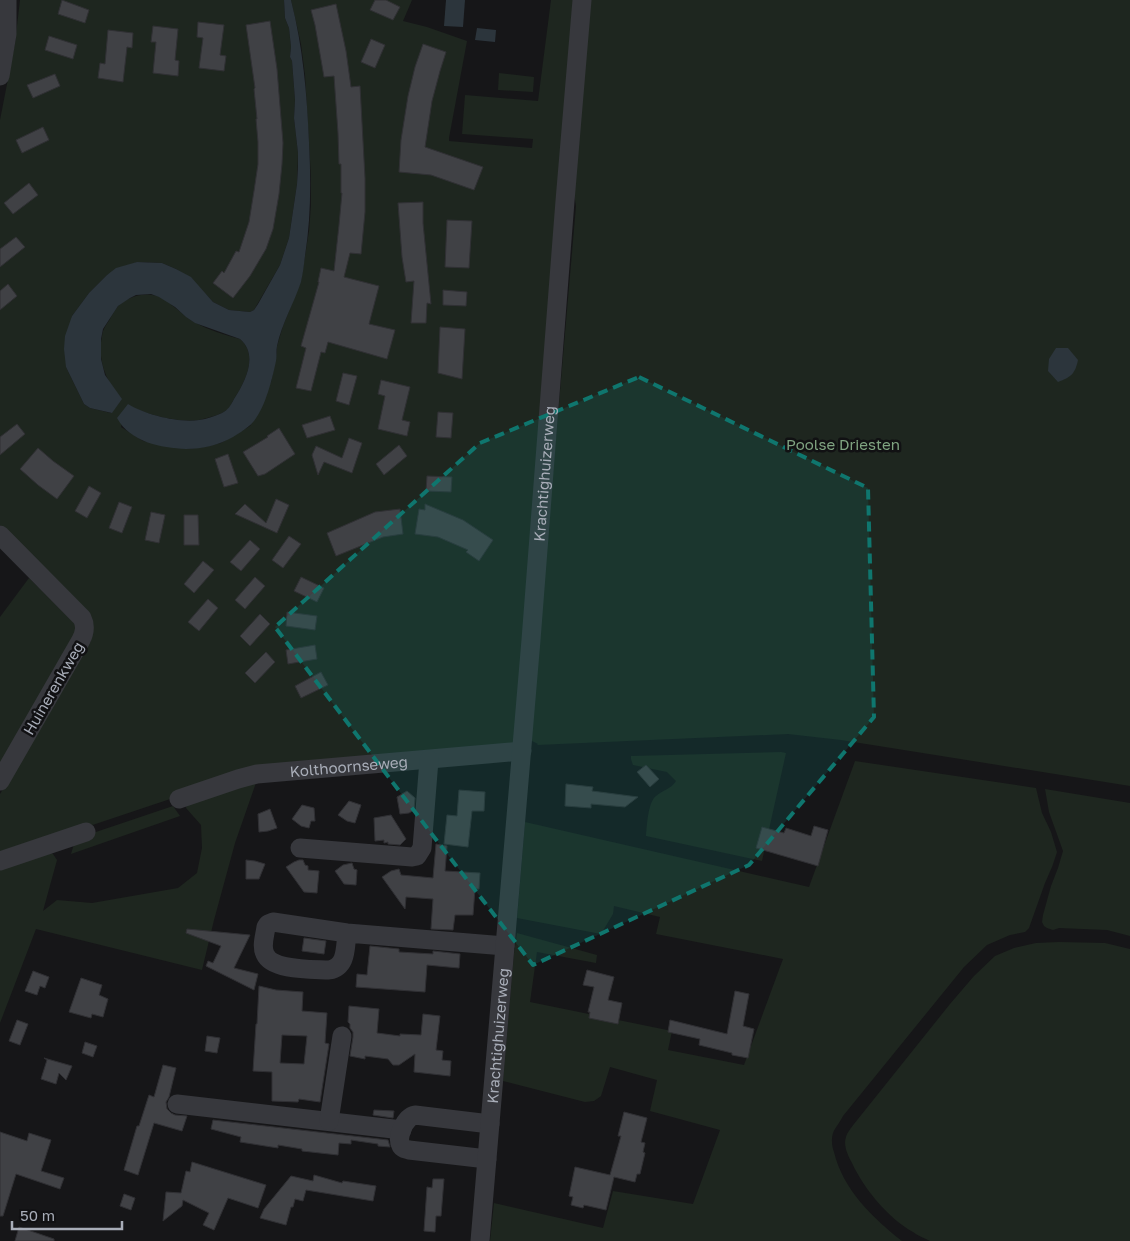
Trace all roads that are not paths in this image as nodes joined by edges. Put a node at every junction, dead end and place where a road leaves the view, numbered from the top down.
1 (8, 0) edge
2 (582, 0) edge
3 (0, 76) edge
4 (0, 535) edge
5 (522, 751) junction
6 (429, 760) junction
7 (0, 781) edge
8 (179, 799) dead end
9 (86, 832) dead end
10 (300, 848) dead end
11 (0, 861) edge
12 (347, 933) dead end
13 (505, 946) junction
14 (342, 1036) dead end
15 (177, 1104) dead end
16 (329, 1121) junction
17 (490, 1124) junction
18 (402, 1130) junction
19 (487, 1159) junction
20 (480, 1241) edge

1 - 3 street
2 - 5 street, Krachtighuizerweg
4 - 7 street, Huinerenkweg
5 - 6 street, Kolthoornseweg
5 - 13 street, Krachtighuizerweg
6 - 8 street, Kolthoornseweg
6 - 10 street
9 - 11 street
12 - 13 street, Krachtighuizerweg
13 - 17 street, Krachtighuizerweg
14 - 16 street
15 - 16 street
16 - 18 street
17 - 18 street, Krachtighuizerweg
17 - 19 street, Krachtighuizerweg
18 - 19 street
19 - 20 street, Krachtighuizerweg

